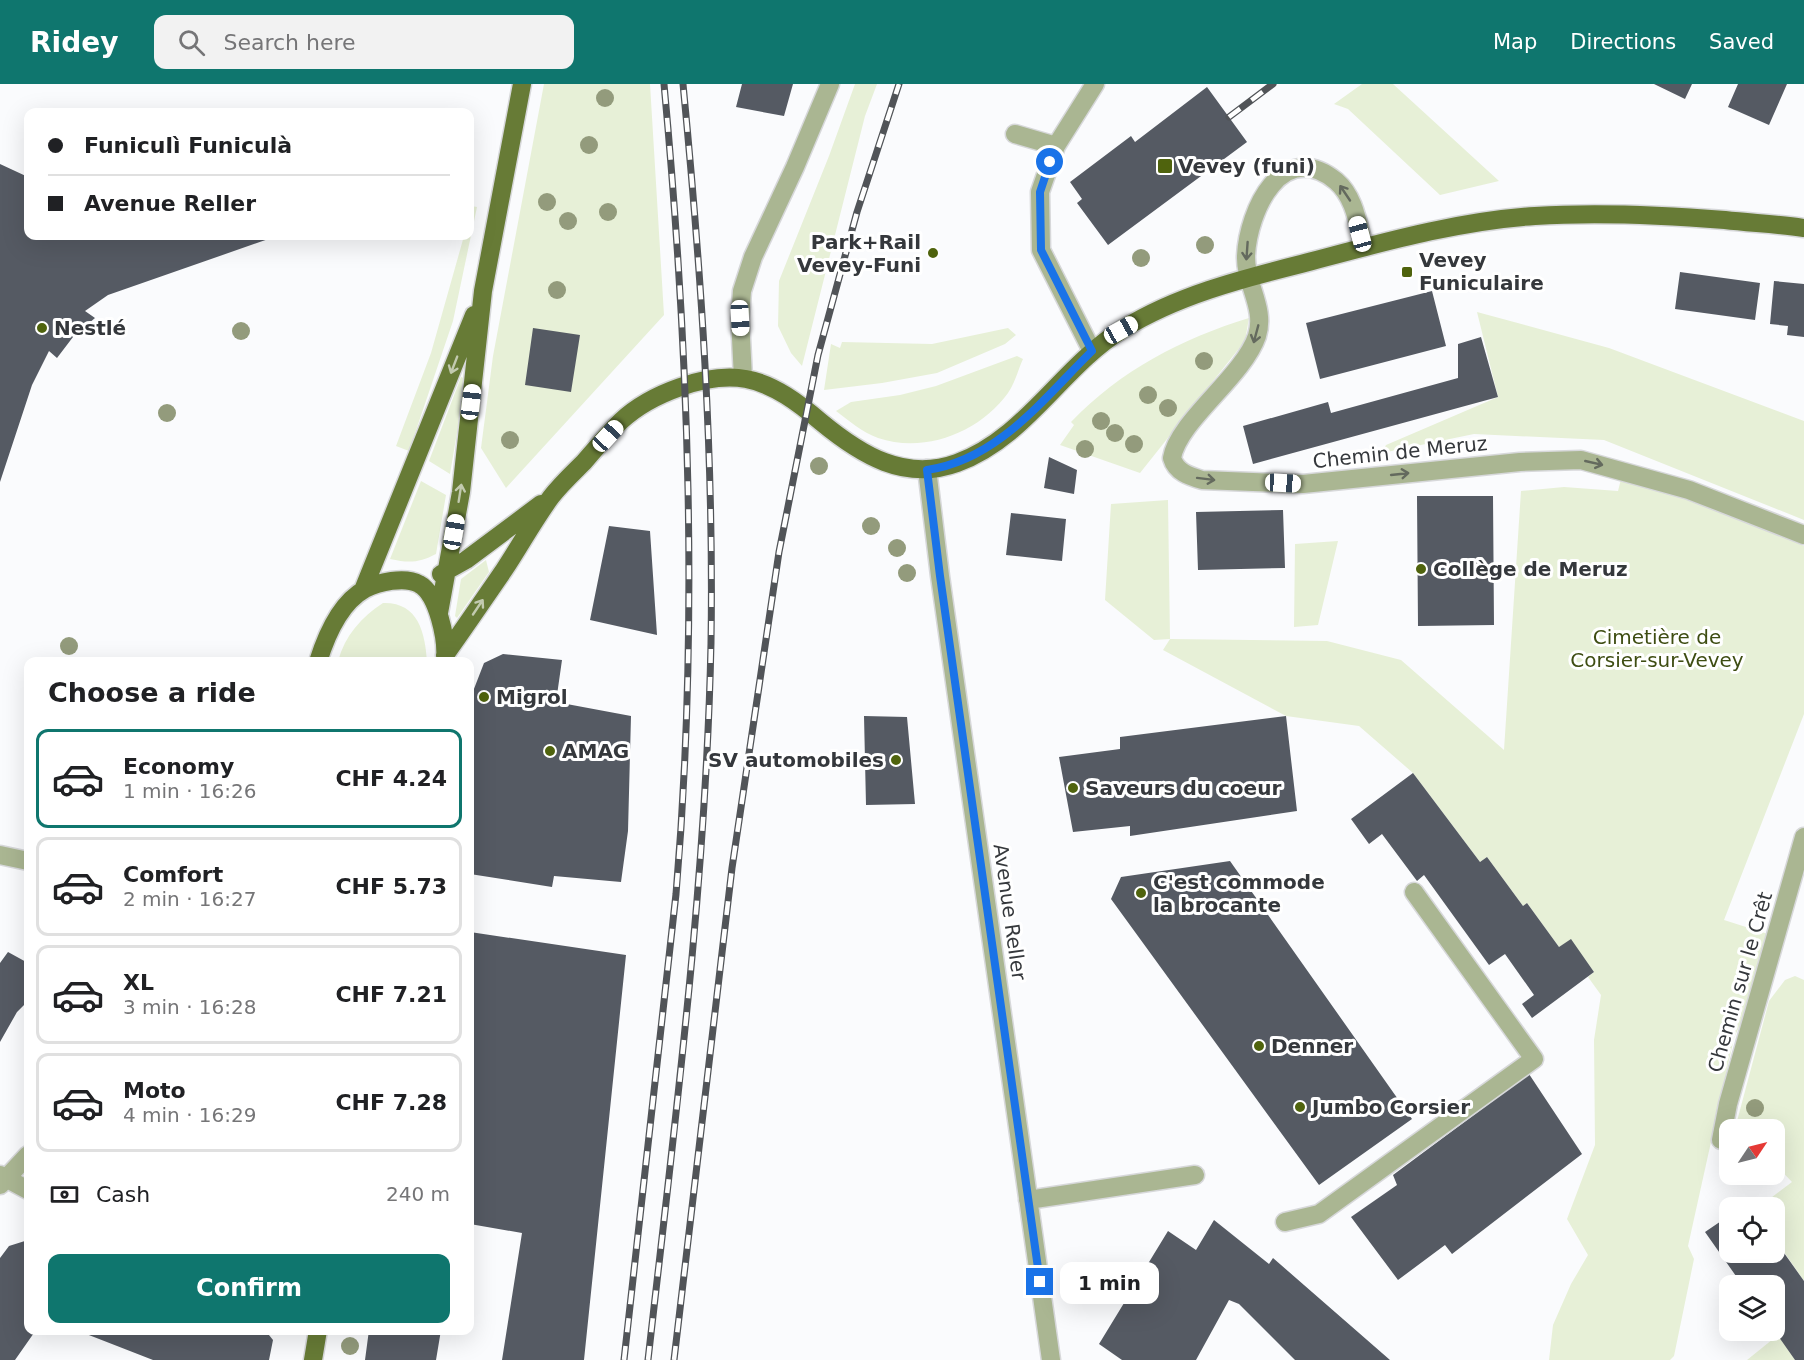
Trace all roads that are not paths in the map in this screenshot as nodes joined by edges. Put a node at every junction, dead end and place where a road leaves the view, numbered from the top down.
1 (522, 84) edge
2 (830, 84) edge
3 (1095, 84) edge
4 (1015, 134) dead end
5 (1056, 147) junction
6 (1804, 228) edge
7 (1364, 247) junction
8 (1250, 277) junction
9 (483, 291) junction
10 (1092, 351) junction
11 (743, 378) junction
12 (927, 470) junction
13 (552, 496) junction
14 (1804, 535) edge
15 (446, 572) junction
16 (419, 584) junction
17 (363, 590) junction
18 (439, 613) junction
19 (320, 657) edge
20 (445, 657) edge
21 (446, 657) edge
22 (1804, 837) edge
23 (0, 855) edge
24 (24, 860) edge
25 (1414, 892) dead end
26 (1725, 1119) edge
27 (24, 1159) edge
28 (1195, 1175) dead end
29 (2, 1180) edge
30 (24, 1188) edge
31 (1028, 1200) junction
32 (1285, 1222) dead end
33 (317, 1335) edge
34 (313, 1360) edge
35 (1051, 1360) edge

1 - 9 main road
2 - 11 street
3 - 5 street
4 - 5 street
5 - 10 street
6 - 7 main road
7 - 8 main road
7 -> 8 street
8 - 10 main road
8 -> 14 street, Chemin de Meruz
15 -> 9 main road
9 -> 17 main road
10 - 12 main road
11 - 12 main road
11 - 13 main road
12 - 31 street, Avenue Reller
13 - 15 main road
21 -> 13 main road
15 - 16 main road
15 - 18 main road
16 - 17 main road
16 - 18 main road
17 - 19 main road
18 - 20 main road
22 - 26 street, Chemin sur le Crêt
23 - 24 street
25 - 32 street
27 - 29 street
28 - 31 street
29 - 30 street
31 - 35 street, Avenue Reller
33 - 34 main road

